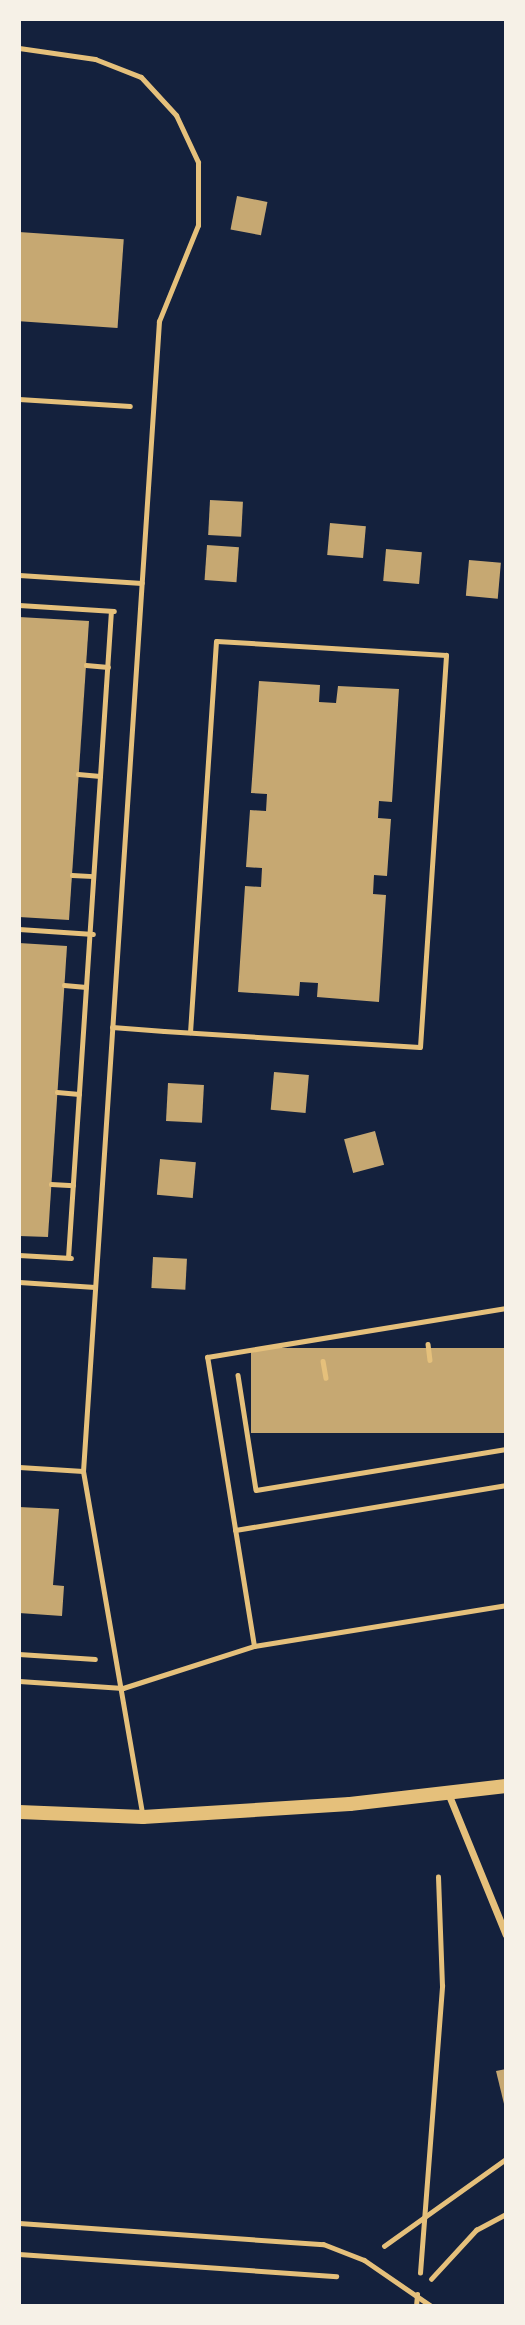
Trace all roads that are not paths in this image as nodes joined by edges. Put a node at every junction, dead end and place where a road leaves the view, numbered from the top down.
1 (19, 48) edge
2 (19, 575) edge
3 (142, 583) junction
4 (112, 1027) junction
5 (190, 1032) junction
6 (19, 1282) edge
7 (95, 1287) junction
8 (506, 1308) edge
9 (19, 1467) edge
10 (83, 1471) junction
11 (506, 1485) edge
12 (235, 1530) junction
13 (506, 1605) edge
14 (254, 1646) junction
15 (19, 1681) edge
16 (123, 1688) junction
17 (506, 1786) edge
18 (448, 1792) junction
19 (19, 1812) edge
20 (143, 1817) junction
21 (506, 1936) edge
22 (19, 2223) edge
23 (417, 2294) junction
24 (416, 2306) edge
25 (431, 2306) edge

1 - 3 lane
2 - 3 lane
3 - 4 lane
4 - 5 lane
4 - 7 lane
5 - 5 lane
6 - 7 lane
7 - 10 lane
8 - 12 lane
9 - 10 lane
10 - 16 lane
11 - 12 lane
12 - 14 lane
13 - 14 lane
14 - 16 lane
15 - 16 lane
16 - 20 lane
17 - 18 main road
18 - 20 main road
18 - 21 street
19 - 20 main road
22 - 23 lane
23 - 24 lane
23 - 25 lane

